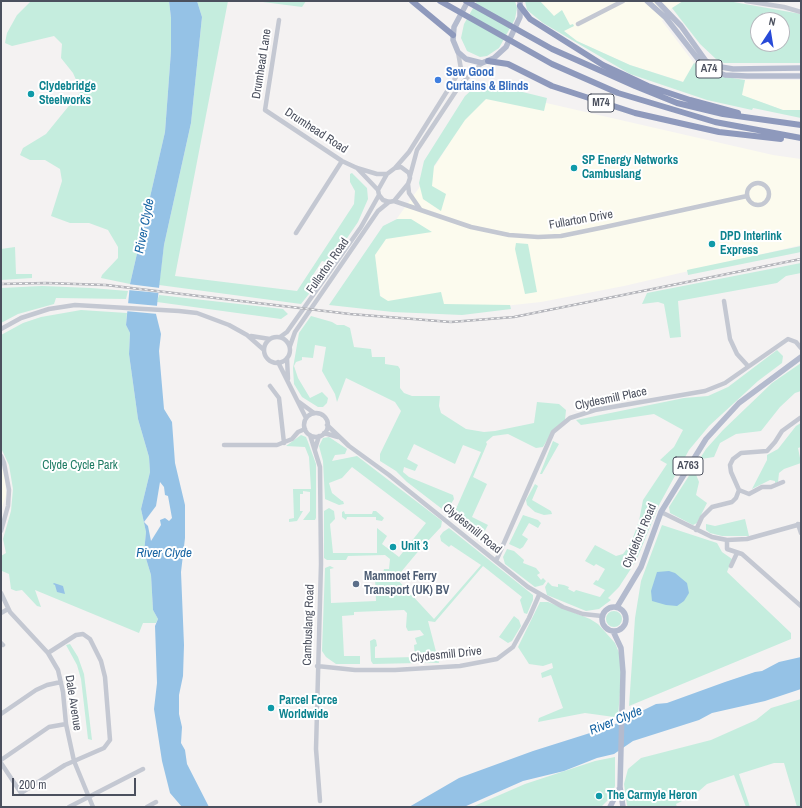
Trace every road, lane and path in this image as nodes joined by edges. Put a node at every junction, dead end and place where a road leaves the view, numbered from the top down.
1 (412, 1) edge
2 (440, 1) edge
3 (467, 1) edge
4 (623, 1) edge
5 (647, 1) edge
6 (657, 1) edge
7 (746, 1) edge
8 (520, 3) edge
9 (801, 12) edge
10 (279, 20) dead end
11 (578, 24) dead end
12 (453, 35) junction
13 (458, 52) junction
14 (485, 62) junction
15 (801, 68) edge
16 (801, 76) edge
17 (265, 110) joint
18 (769, 121) junction
19 (801, 125) edge
20 (801, 139) edge
21 (342, 161) junction
22 (357, 168) junction
23 (395, 168) junction
24 (387, 174) junction
25 (410, 178) junction
26 (408, 184) junction
27 (379, 193) junction
28 (747, 196) junction
29 (392, 202) junction
30 (420, 209) junction
31 (296, 233) dead end
32 (724, 301) dead end
33 (1, 329) edge
34 (247, 335) junction
35 (280, 337) junction
36 (270, 339) junction
37 (290, 346) junction
38 (801, 348) edge
39 (264, 350) junction
40 (801, 357) edge
41 (287, 358) junction
42 (278, 362) junction
43 (748, 366) junction
44 (288, 383) junction
45 (270, 386) dead end
46 (296, 400) junction
47 (314, 413) junction
48 (801, 417) edge
49 (306, 418) junction
50 (327, 425) junction
51 (305, 429) junction
52 (322, 434) junction
53 (310, 435) junction
54 (338, 437) junction
55 (284, 443) junction
56 (224, 445) dead end
57 (315, 450) junction
58 (1, 456) edge
59 (783, 482) dead end
60 (739, 490) junction
61 (660, 512) junction
62 (800, 524) edge
63 (696, 530) junction
64 (1, 531) edge
65 (801, 533) edge
66 (727, 540) junction
67 (738, 553) junction
68 (496, 562) junction
69 (731, 566) dead end
70 (1, 593) edge
71 (539, 595) junction
72 (801, 606) edge
73 (617, 607) junction
74 (8, 609) junction
75 (1, 613) edge
76 (602, 616) junction
77 (613, 631) junction
78 (48, 653) junction
79 (318, 666) junction
80 (61, 682) junction
81 (1, 714) edge
82 (66, 724) junction
83 (1, 760) edge
84 (74, 761) junction
85 (1, 764) edge
86 (143, 769) dead end
87 (620, 787) junction
88 (88, 798) junction
89 (320, 801) dead end
90 (156, 802) dead end
91 (69, 807) edge
92 (93, 807) edge
93 (146, 807) edge
94 (610, 807) edge
95 (623, 807) edge

1 - 12 highway
2 - 20 highway, M74
3 - 12 main road
3 - 18 highway, M74
4 - 11 street
5 - 16 main road, A74
6 - 15 main road, A74
7 - 9 street
8 - 14 main road
8 - 18 highway, M74
10 - 17 street, Drumhead Lane
12 - 13 main road
13 - 14 main road
13 - 23 street
14 - 20 highway, M74
14 - 25 street
17 - 21 street, Drumhead Road
18 - 19 highway, M74
21 - 22 street, Drumhead Road
21 - 31 street
22 - 24 street
22 - 27 street, Fullarton Drive
23 - 24 street
23 - 25 street
24 - 27 street, Fullarton Road
25 - 26 street
26 - 29 street, Fullarton Road
26 - 30 street
27 - 29 street, Fullarton Drive
27 - 35 street, Fullarton Road
28 - 28 street
28 - 30 street, Fullarton Drive
29 - 30 street, Fullarton Drive
29 - 37 street, Fullarton Road
32 - 43 street
33 - 34 street
34 - 36 street
34 - 39 street
35 - 36 street
35 - 37 street
36 - 39 street
37 - 41 street
38 - 43 street, Clydesmill Place
39 - 42 street
40 - 61 main road, Clydeford Road / A763
41 - 42 street
41 - 44 street
42 - 44 street
43 - 68 street, Clydesmill Place
44 - 46 street
45 - 55 street
46 - 47 street
46 - 49 street
47 - 49 street
47 - 50 street
48 - 60 street
49 - 51 street
50 - 52 street
50 - 54 street, Clydesmill Road
51 - 53 street
51 - 55 street
52 - 53 street
52 - 54 street, Clydesmill Road
52 - 57 street
53 - 57 street, Cambuslang Road
54 - 68 street, Clydesmill Road
55 - 56 street
57 - 79 street, Cambuslang Road
58 - 64 street
59 - 60 street
60 - 63 street
61 - 63 street
61 - 73 main road, Clydeford Road / A763
62 - 65 street
62 - 66 street
63 - 66 street
66 - 67 street
67 - 69 street
67 - 72 street
68 - 71 street, Clydesmill Road
70 - 74 street, Dale Avenue
71 - 76 street, Clydesmill Road
71 - 79 street, Clydesmill Drive
73 - 76 main road, Clydeford Road / A763
73 - 77 main road
74 - 75 street
74 - 78 street, Dale Avenue
76 - 77 main road
77 - 87 main road
78 - 80 street, Dale Avenue
78 - 84 street
79 - 89 street, Cambuslang Road
80 - 81 street
80 - 82 street, Dale Avenue
82 - 83 street
82 - 84 street, Dale Avenue
84 - 85 street
84 - 88 street, Dale Avenue
86 - 88 street
87 - 94 main road
87 - 95 main road
88 - 91 street
88 - 92 street, Dale Avenue
90 - 93 street

